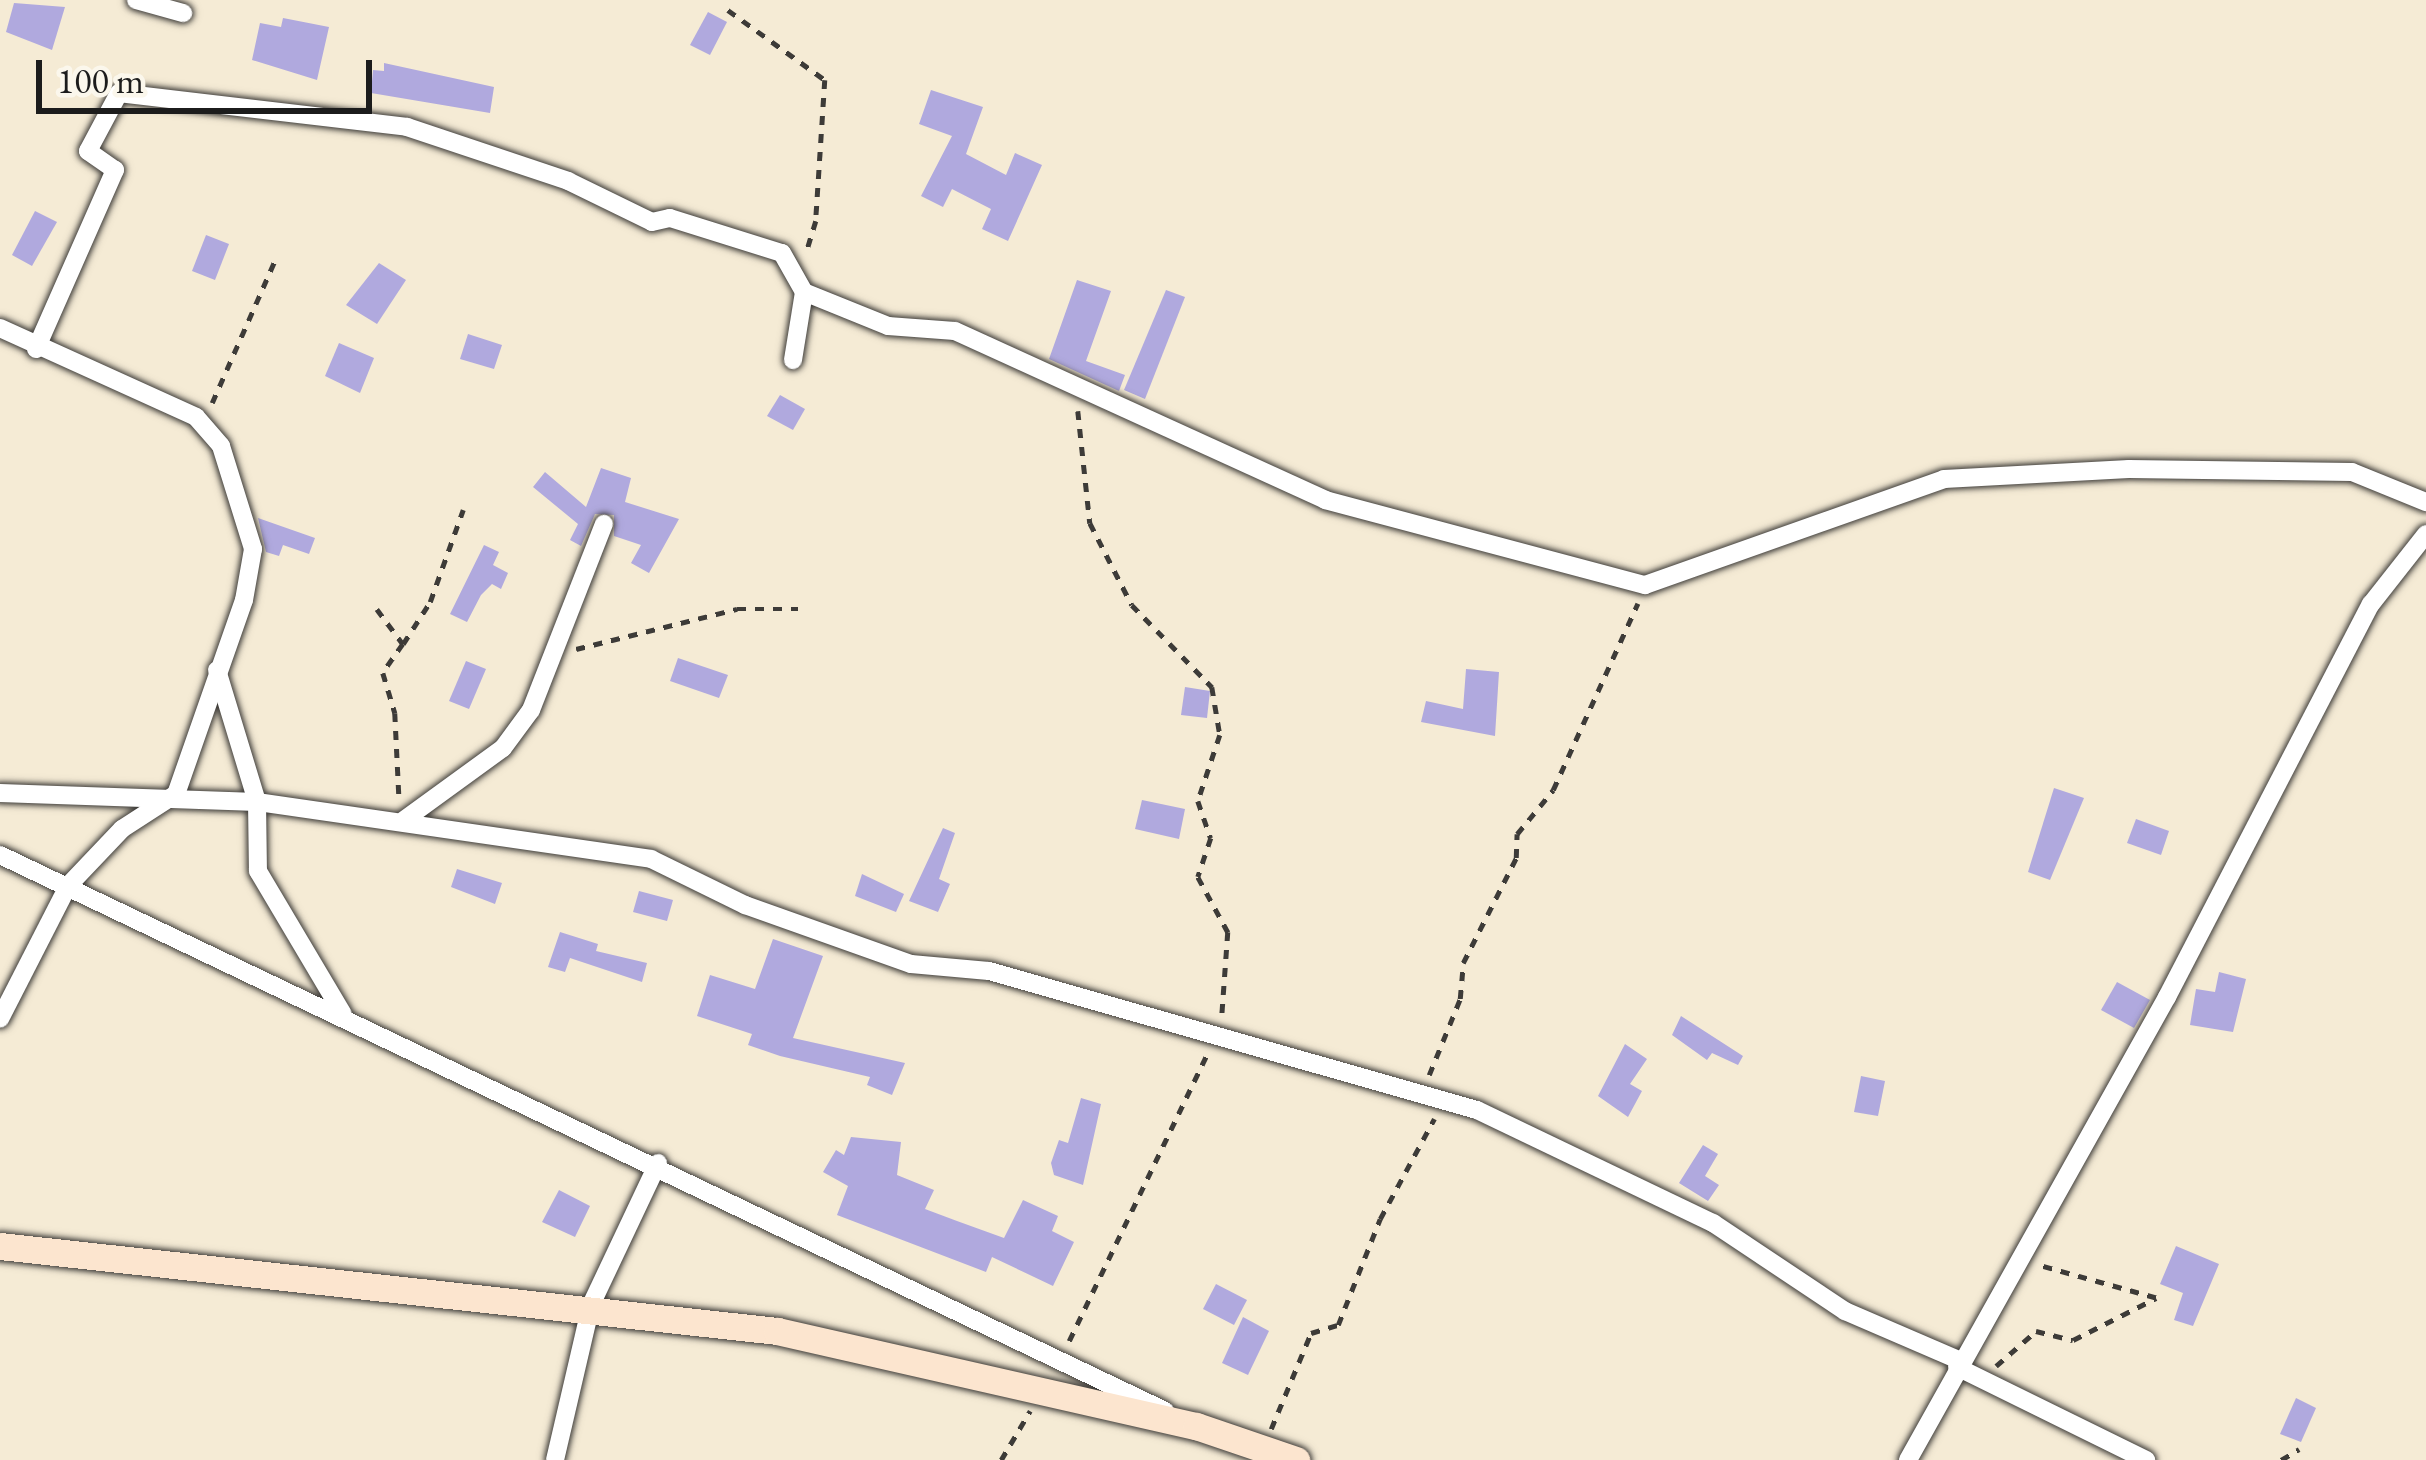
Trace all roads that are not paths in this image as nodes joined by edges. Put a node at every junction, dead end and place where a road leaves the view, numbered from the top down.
1 (136, 0) edge
2 (182, 13) dead end
3 (801, 286) junction
4 (0, 328) edge
5 (36, 349) junction
6 (793, 360) dead end
7 (2426, 502) edge
8 (604, 524) dead end
9 (2426, 534) edge
10 (217, 670) junction
11 (0, 793) edge
12 (176, 794) junction
13 (257, 802) junction
14 (404, 820) junction
15 (0, 855) edge
16 (68, 886) junction
17 (345, 1016) junction
18 (0, 1019) edge
19 (658, 1163) junction
20 (0, 1246) edge
21 (591, 1305) junction
22 (1061, 1357) junction
23 (1959, 1364) junction
24 (1038, 1395) junction
25 (1196, 1426) junction
26 (555, 1460) edge
27 (1296, 1460) edge
28 (1908, 1460) edge
29 (2146, 1460) edge

1 - 2 street
3 - 5 street
3 - 6 street
3 - 7 street
4 - 5 street
5 - 10 street
8 - 14 street
9 - 23 street
10 - 12 street
10 - 13 street
11 - 12 street
12 - 13 street
12 - 16 street
13 - 14 street
13 - 17 street
14 - 23 street
15 - 16 street
16 - 17 street
16 - 18 street
17 - 19 street
19 - 21 street
19 - 22 street
20 - 21 main road
21 - 24 main road
21 - 26 street
22 - 24 street
22 - 25 street
23 - 28 street
23 - 29 street
24 - 25 main road
25 - 27 main road

